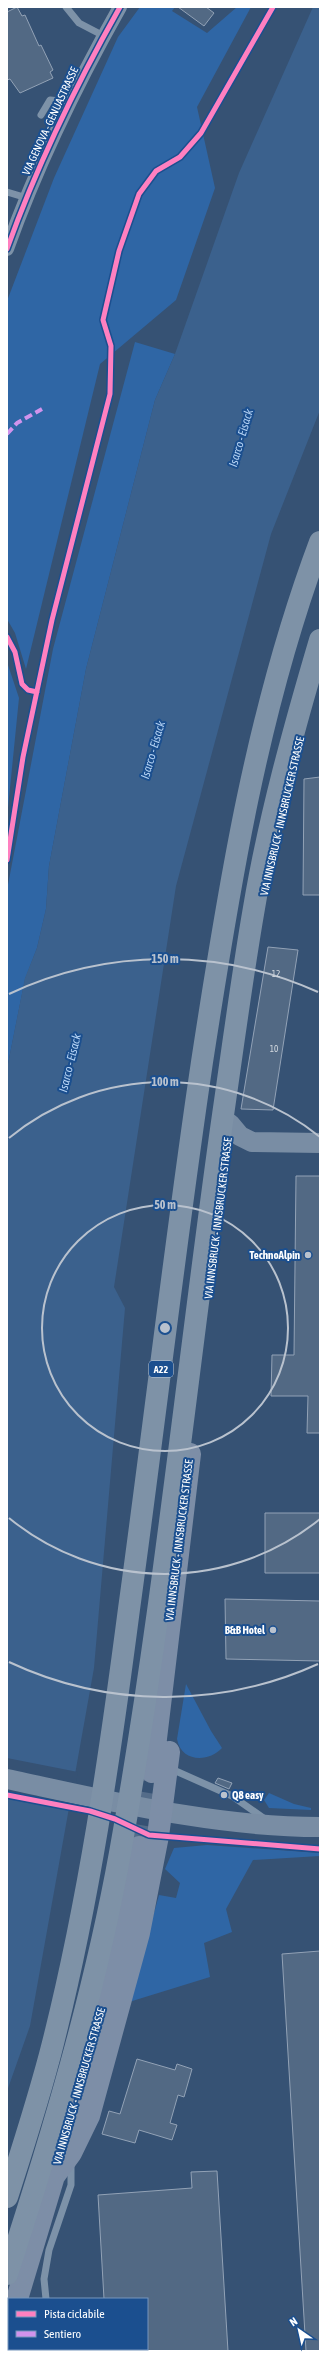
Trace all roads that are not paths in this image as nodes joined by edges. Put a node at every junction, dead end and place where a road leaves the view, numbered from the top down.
1 (66, 7) edge
2 (120, 7) edge
3 (104, 36) junction
4 (70, 102) junction
5 (41, 115) dead end
6 (7, 192) edge
7 (28, 198) junction
8 (7, 249) edge
9 (320, 542) edge
10 (320, 640) edge
11 (320, 671) edge
12 (230, 1124) junction
13 (320, 1143) edge
14 (160, 1770) junction
15 (7, 1779) edge
16 (162, 1812) junction
17 (276, 1826) junction
18 (320, 1827) edge
19 (139, 1847) tunnel mouth
20 (71, 2153) junction
21 (52, 2179) junction
22 (7, 2197) edge
23 (7, 2274) edge
24 (17, 2298) edge
25 (46, 2298) edge

1 - 3 lane
2 - 3 street, VIA GENOVA - GENUASTRASSE
3 - 4 street, VIA GENOVA - GENUASTRASSE
4 - 5 lane
4 - 7 street, VIA GENOVA - GENUASTRASSE
6 - 7 lane
7 - 8 street, VIA GENOVA - GENUASTRASSE
9 - 22 highway, A22, bridge
10 - 23 highway, A22, bridge
11 - 12 main road, VIA INNSBRUCK - INNSBRUCKER STRASSE
12 - 13 main road
12 - 14 main road, VIA INNSBRUCK - INNSBRUCKER STRASSE
14 - 16 main road
14 - 17 lane
15 - 16 main road
16 - 17 main road
16 - 20 main road
17 - 18 main road
19 - 21 main road, VIA INNSBRUCK - INNSBRUCKER STRASSE
20 - 21 main road
20 - 25 lane
21 - 24 main road, VIA INNSBRUCK - INNSBRUCKER STRASSE

